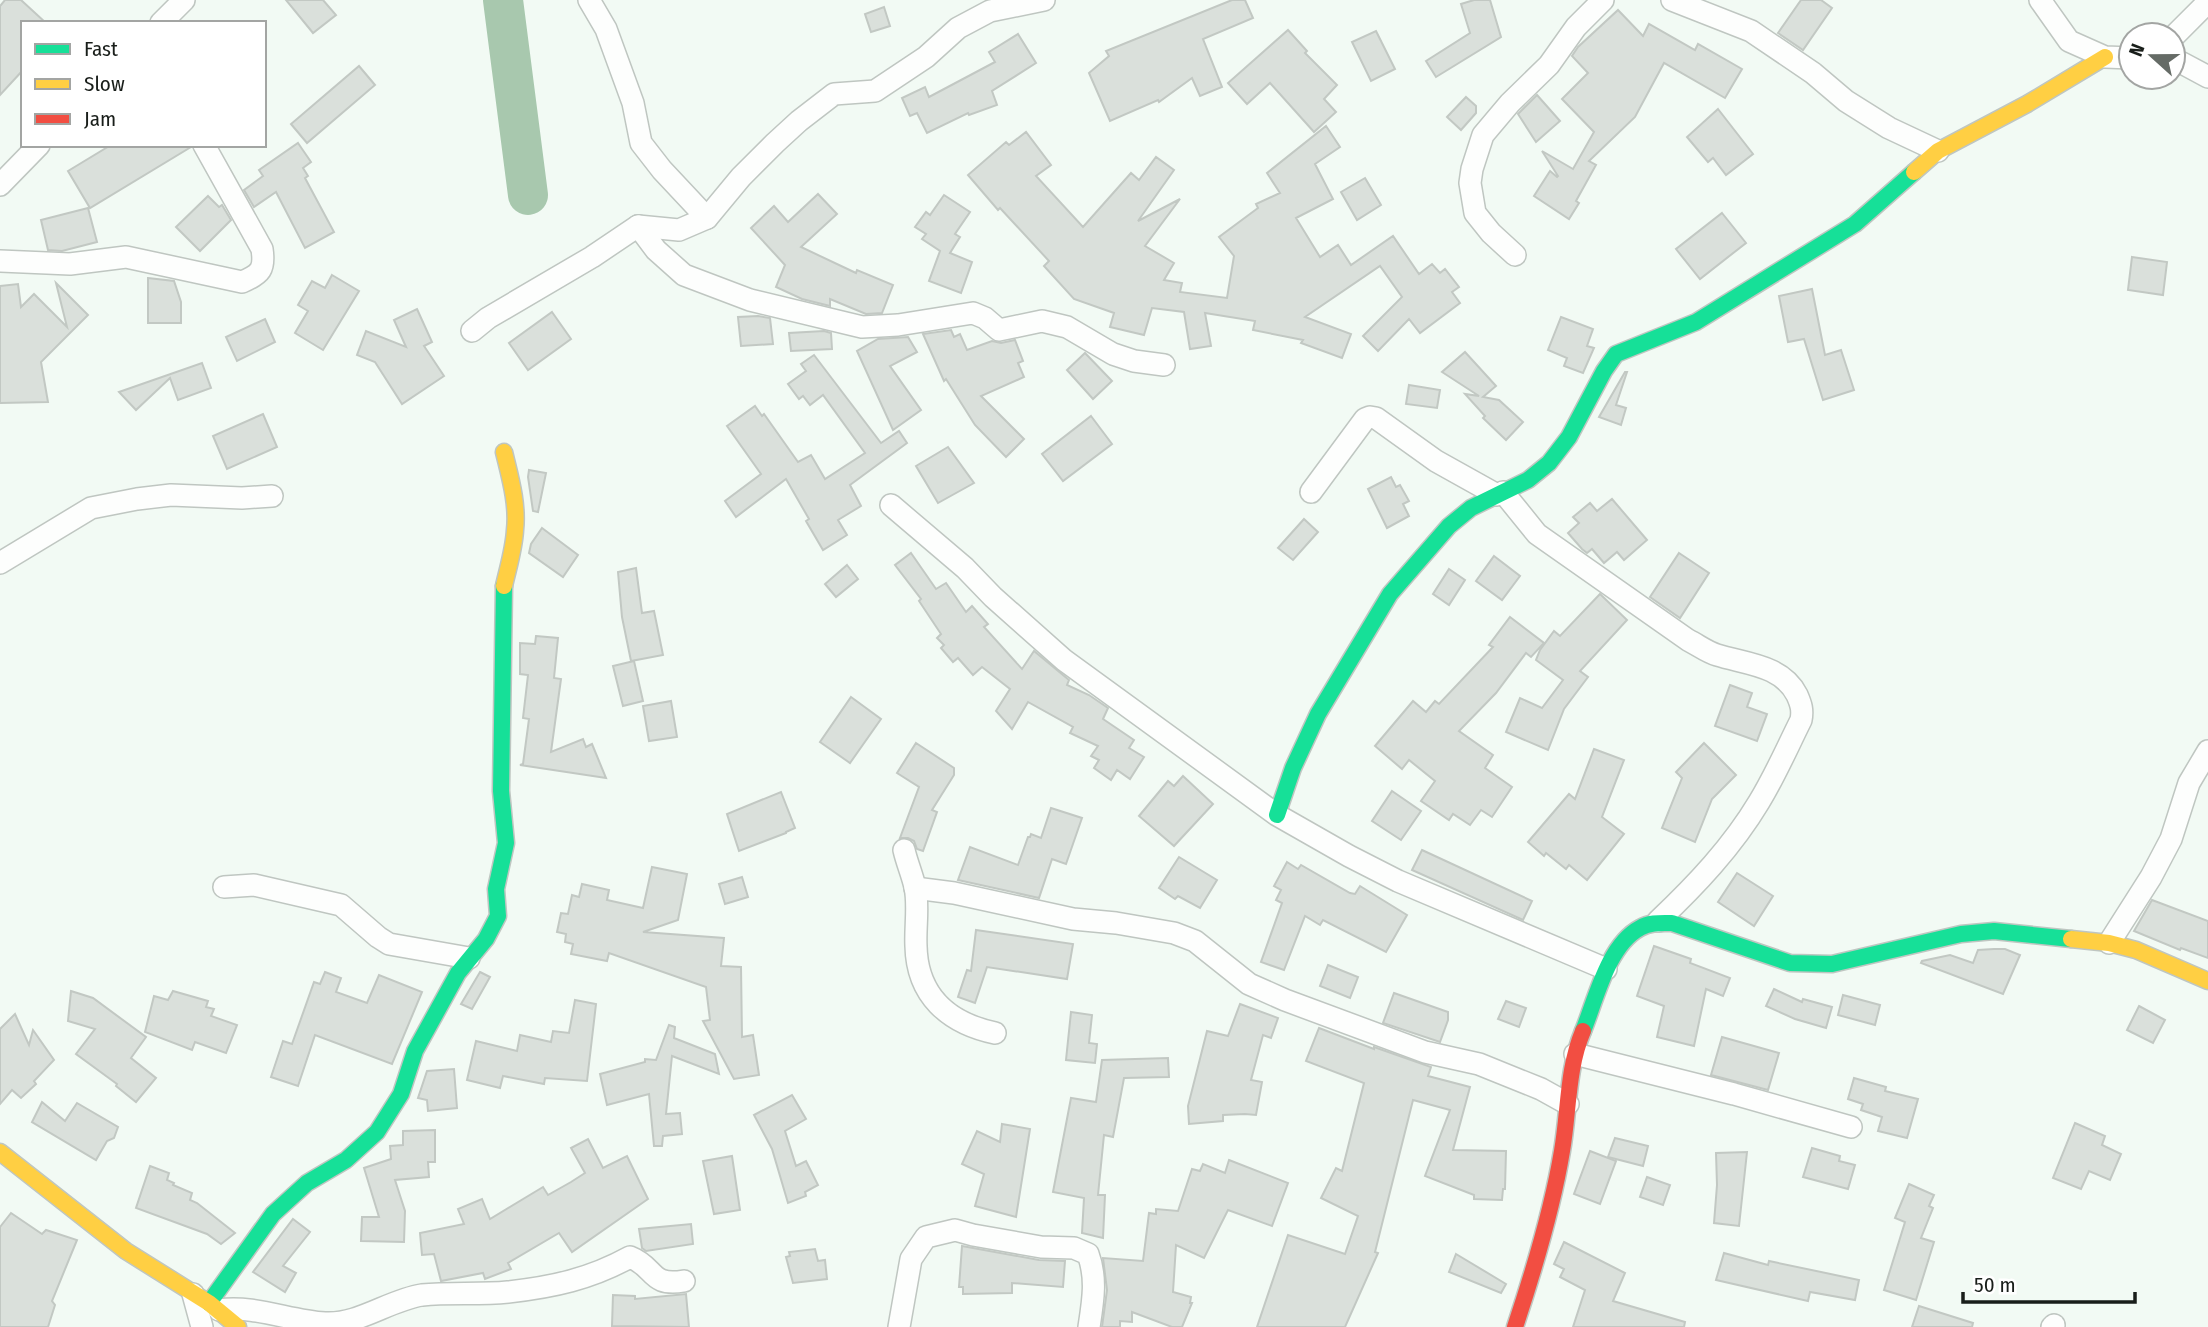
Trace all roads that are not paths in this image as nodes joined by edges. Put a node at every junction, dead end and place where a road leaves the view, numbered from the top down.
1 (184, 0) edge
2 (589, 0) edge
3 (1044, 0) edge
4 (1603, 0) edge
5 (1672, 0) edge
6 (2040, 0) edge
7 (2208, 2) edge
8 (163, 21) edge
9 (2187, 23) edge
10 (2105, 57) junction
11 (2117, 57) edge
12 (2187, 66) edge
13 (2208, 77) edge
14 (37, 147) edge
15 (205, 147) edge
16 (1938, 151) junction
17 (0, 185) edge
18 (707, 218) junction
19 (638, 226) junction
20 (1515, 255) dead end
21 (0, 261) edge
22 (472, 331) dead end
23 (1164, 365) dead end
24 (504, 452) dead end
25 (1311, 492) dead end
26 (1500, 494) junction
27 (272, 496) dead end
28 (891, 505) dead end
29 (0, 563) edge
30 (2208, 751) edge
31 (1277, 815) junction
32 (904, 850) dead end
33 (224, 887) dead end
34 (915, 888) junction
35 (1658, 921) junction
36 (2109, 943) junction
37 (469, 958) junction
38 (1606, 970) junction
39 (2208, 981) edge
40 (995, 1033) dead end
41 (1575, 1054) junction
42 (1568, 1104) junction
43 (1850, 1127) dead end
44 (0, 1152) edge
45 (684, 1281) dead end
46 (207, 1303) junction
47 (202, 1327) edge
48 (238, 1327) edge
49 (899, 1327) edge
50 (1089, 1327) edge
51 (1515, 1327) edge

1 - 8 street
2 - 18 street
3 - 18 street
4 - 20 street
5 - 16 street
6 - 10 street
7 - 9 street
10 - 11 street
10 - 16 street
12 - 13 street
14 - 17 street
15 - 21 street
16 - 26 street
18 - 19 street
19 - 22 street
19 - 23 street
24 - 37 street
25 - 26 street
26 - 31 street
26 - 35 street
27 - 29 street
28 - 31 street
30 - 36 street
31 - 38 street
32 - 34 street
33 - 37 street
34 - 40 street
34 - 42 street
35 - 36 street
35 - 38 street
36 - 39 street
37 - 46 street
38 - 41 street
41 - 42 street
41 - 43 street
42 - 51 street
44 - 46 street
45 - 46 street
46 - 47 street
46 - 48 street
49 - 50 street

